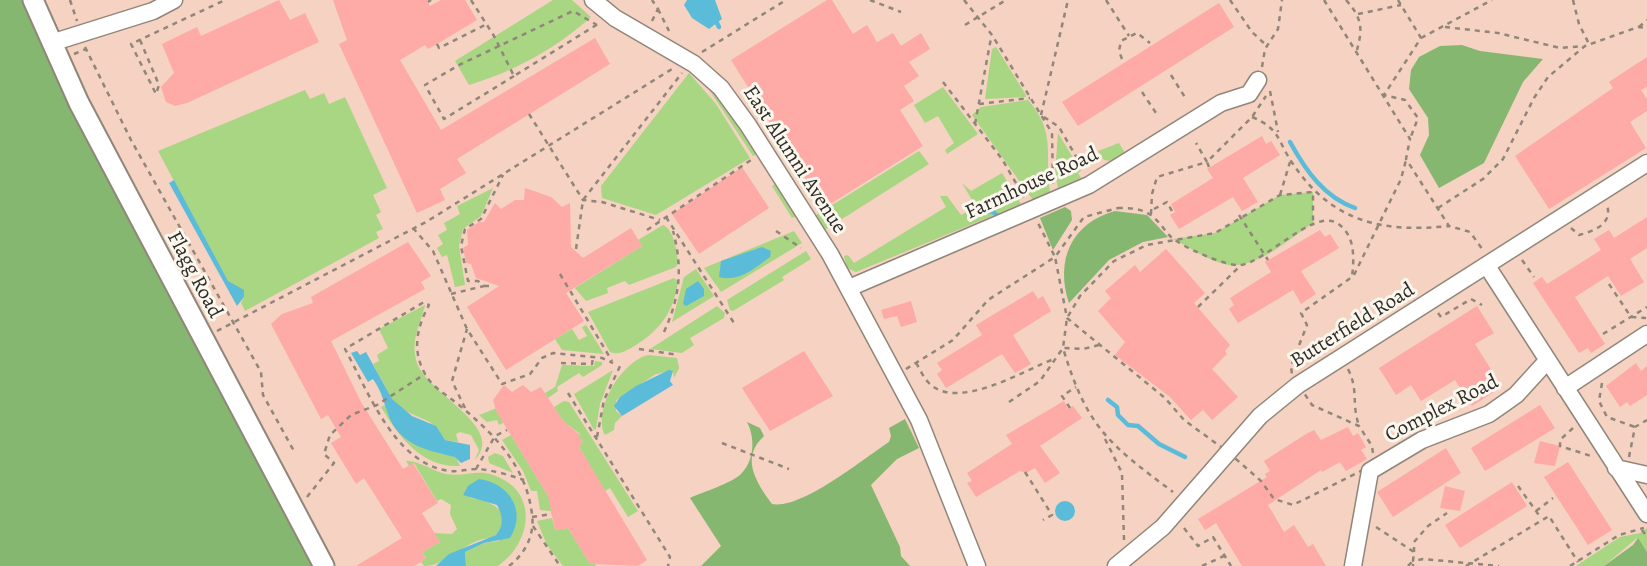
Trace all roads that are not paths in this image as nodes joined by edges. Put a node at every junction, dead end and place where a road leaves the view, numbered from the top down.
1 (33, 0) edge
2 (174, 0) edge
3 (593, 0) edge
4 (51, 43) junction
5 (1258, 80) road end
6 (1647, 163) edge
7 (1486, 260) junction
8 (849, 288) junction
9 (1646, 326) edge
10 (1547, 361) junction
11 (1565, 388) junction
12 (1617, 464) junction
13 (1647, 475) edge
14 (1644, 522) edge
15 (324, 566) edge
16 (977, 566) edge
17 (1116, 566) edge
18 (1353, 566) edge

1 - 4 street, Flagg Road
2 - 4 street
3 - 8 street, East Alumni Avenue
4 - 15 street, Flagg Road
5 - 8 street, Farmhouse Road
6 - 7 street, Butterfield Road
7 - 10 street
7 - 17 street, Butterfield Road
8 - 16 street, East Alumni Avenue
9 - 11 street
10 - 11 street
10 - 18 street, Complex Road
11 - 12 street
12 - 13 street
12 - 14 street

